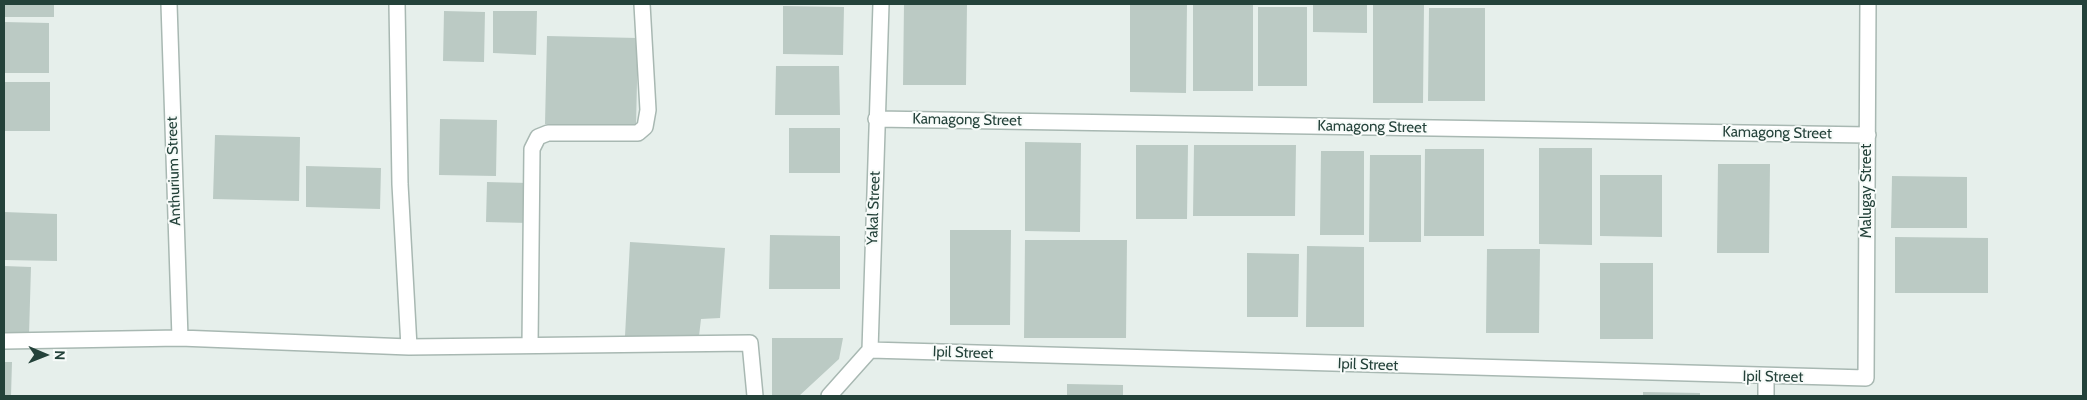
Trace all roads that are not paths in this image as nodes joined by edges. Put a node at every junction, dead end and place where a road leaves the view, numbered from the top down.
1 (169, 4) edge
2 (397, 4) edge
3 (642, 4) edge
4 (881, 4) edge
5 (1868, 4) edge
6 (876, 119) junction
7 (1868, 135) junction
8 (180, 338) junction
9 (4, 341) edge
10 (530, 345) junction
11 (410, 347) junction
12 (870, 350) junction
13 (1766, 377) junction
14 (1866, 378) joint
15 (754, 396) edge
16 (829, 396) edge
17 (1766, 396) edge

1 - 8 street, Anthurium Street
2 - 11 street
3 - 10 street
4 - 6 street, Yakal Street
5 - 7 street, Malugay Street
6 - 7 street, Kamagong Street
6 - 12 street, Yakal Street
7 - 14 street, Malugay Street
8 - 9 street
8 - 11 street
10 - 11 street
10 - 15 street
12 - 13 street, Ipil Street
12 - 16 street
13 - 14 street, Ipil Street
13 - 17 street

